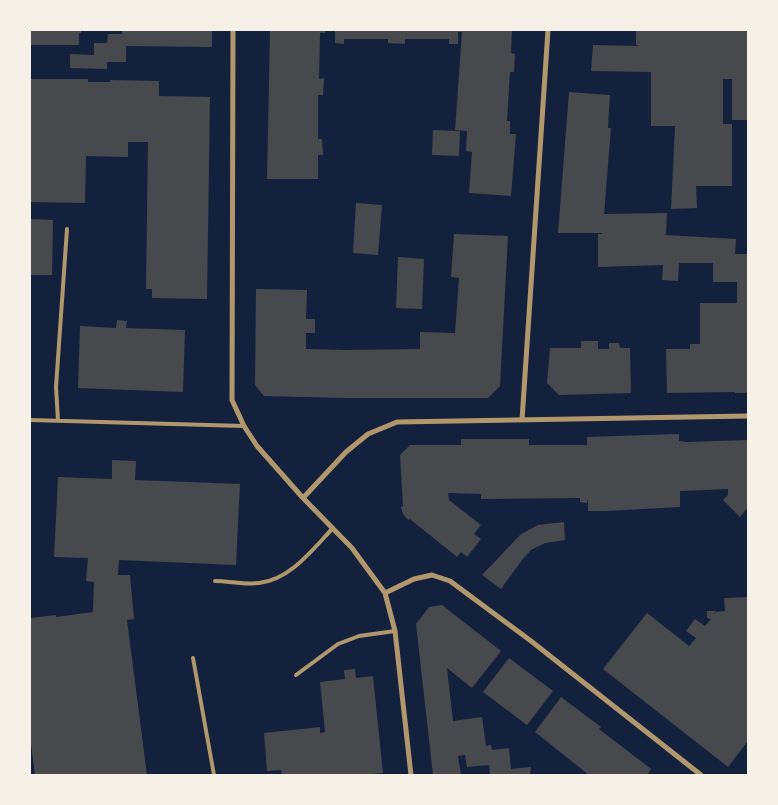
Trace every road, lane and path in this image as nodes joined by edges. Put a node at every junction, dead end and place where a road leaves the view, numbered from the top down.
1 (233, 30) edge
2 (548, 30) edge
3 (67, 229) dead end
4 (748, 416) edge
5 (30, 420) edge
6 (522, 420) junction
7 (58, 421) junction
8 (244, 426) junction
9 (303, 498) junction
10 (333, 528) junction
11 (216, 581) dead end
12 (385, 593) junction
13 (395, 631) junction
14 (193, 658) dead end
15 (296, 675) dead end
16 (214, 775) edge
17 (411, 775) edge
18 (701, 775) edge

1 - 8 street
2 - 6 street
3 - 7 lane
4 - 6 street
5 - 7 lane
6 - 9 street
7 - 8 lane
8 - 9 street
9 - 10 street
10 - 11 lane
10 - 12 street
12 - 13 street
12 - 18 street
13 - 15 lane
13 - 17 street
14 - 16 lane

